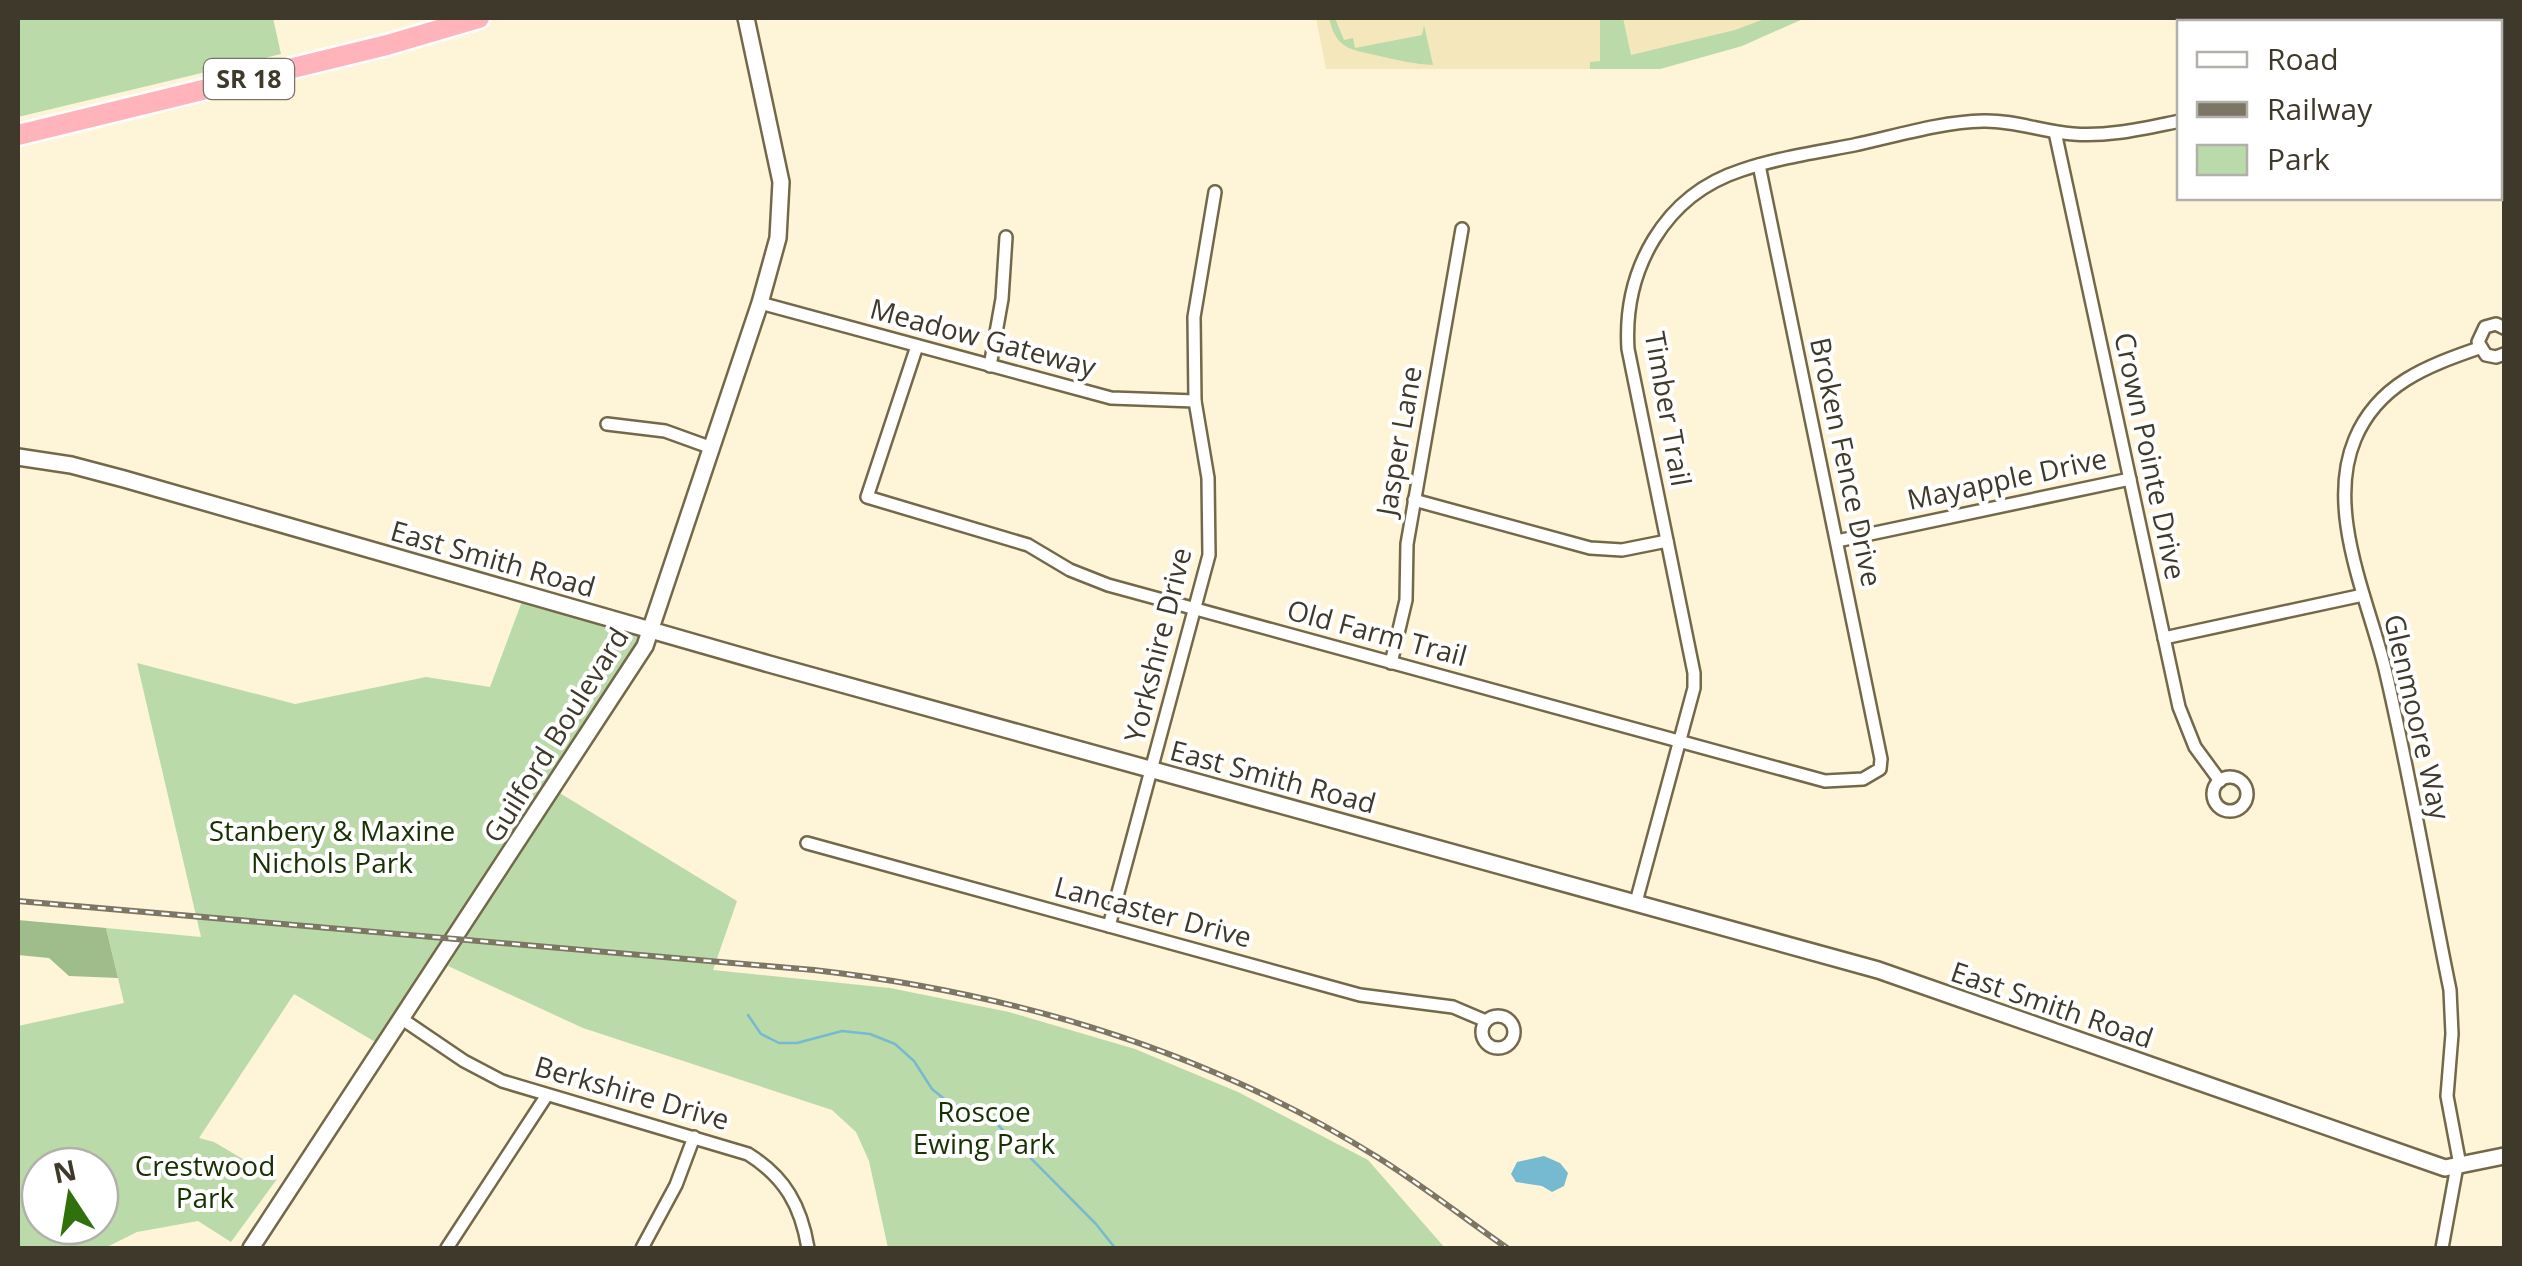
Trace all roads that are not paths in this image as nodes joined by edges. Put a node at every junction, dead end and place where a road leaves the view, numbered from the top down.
1 (478, 18) edge
2 (746, 18) edge
3 (2177, 122) edge
4 (2055, 132) junction
5 (18, 135) edge
6 (1759, 165) junction
7 (1215, 192) dead end
8 (1462, 229) dead end
9 (1006, 237) dead end
10 (760, 303) junction
11 (2504, 328) edge
12 (917, 346) junction
13 (2479, 348) junction
14 (2504, 354) edge
15 (990, 366) junction
16 (1195, 401) junction
17 (606, 424) dead end
18 (712, 448) junction
19 (18, 457) edge
20 (2130, 479) junction
21 (1414, 500) junction
22 (1837, 540) junction
23 (1667, 541) junction
24 (2363, 595) junction
25 (1196, 609) junction
26 (652, 630) junction
27 (2164, 638) junction
28 (1391, 662) junction
29 (1681, 742) junction
30 (1152, 769) junction
31 (1880, 769) joint
32 (2220, 781) dead end
33 (808, 843) dead end
34 (1636, 902) junction
35 (1110, 926) junction
36 (402, 1019) junction
37 (1486, 1020) dead end
38 (547, 1094) junction
39 (694, 1136) junction
40 (2504, 1156) edge
41 (2458, 1165) junction
42 (252, 1248) edge
43 (447, 1248) edge
44 (642, 1248) edge
45 (808, 1248) edge
46 (2442, 1248) edge

1 - 5 highway, SR 18
2 - 10 street, Guilford Boulevard
3 - 4 street, Timber Trail
4 - 6 street, Timber Trail
4 - 20 street, Crown Pointe Drive
6 - 22 street, Broken Fence Drive
6 - 23 street, Timber Trail
7 - 16 street, Yorkshire Drive
8 - 21 street, Jasper Lane
9 - 15 street
10 - 12 street, Meadow Gateway
10 - 18 street, Guilford Boulevard
11 - 13 street, Glenmoore Way
12 - 15 street, Meadow Gateway
12 - 25 street, Old Farm Trail
13 - 14 street
13 - 24 street, Glenmoore Way
15 - 16 street, Meadow Gateway
16 - 25 street, Yorkshire Drive
17 - 18 street
18 - 26 street, Guilford Boulevard
19 - 26 street, East Smith Road
20 - 22 street, Mayapple Drive
20 - 27 street, Crown Pointe Drive
21 - 23 street
21 - 28 street, Jasper Lane
22 - 31 street, Broken Fence Drive
23 - 29 street, Timber Trail
24 - 27 street
24 - 41 street, Glenmoore Way
25 - 28 street, Old Farm Trail
25 - 30 street, Yorkshire Drive
26 - 30 street, East Smith Road
26 - 36 street, Guilford Boulevard
27 - 32 street, Crown Pointe Drive
28 - 29 street, Old Farm Trail
29 - 31 street, Old Farm Trail
29 - 34 street, Timber Trail
30 - 34 street, East Smith Road
30 - 35 street, Yorkshire Drive
33 - 35 street, Lancaster Drive
34 - 41 street, East Smith Road
35 - 37 street, Lancaster Drive
36 - 38 street, Berkshire Drive
36 - 42 street, Guilford Boulevard
38 - 39 street, Berkshire Drive
38 - 43 street
39 - 44 street
39 - 45 street, Berkshire Drive
40 - 41 street, East Smith Road
41 - 46 street

